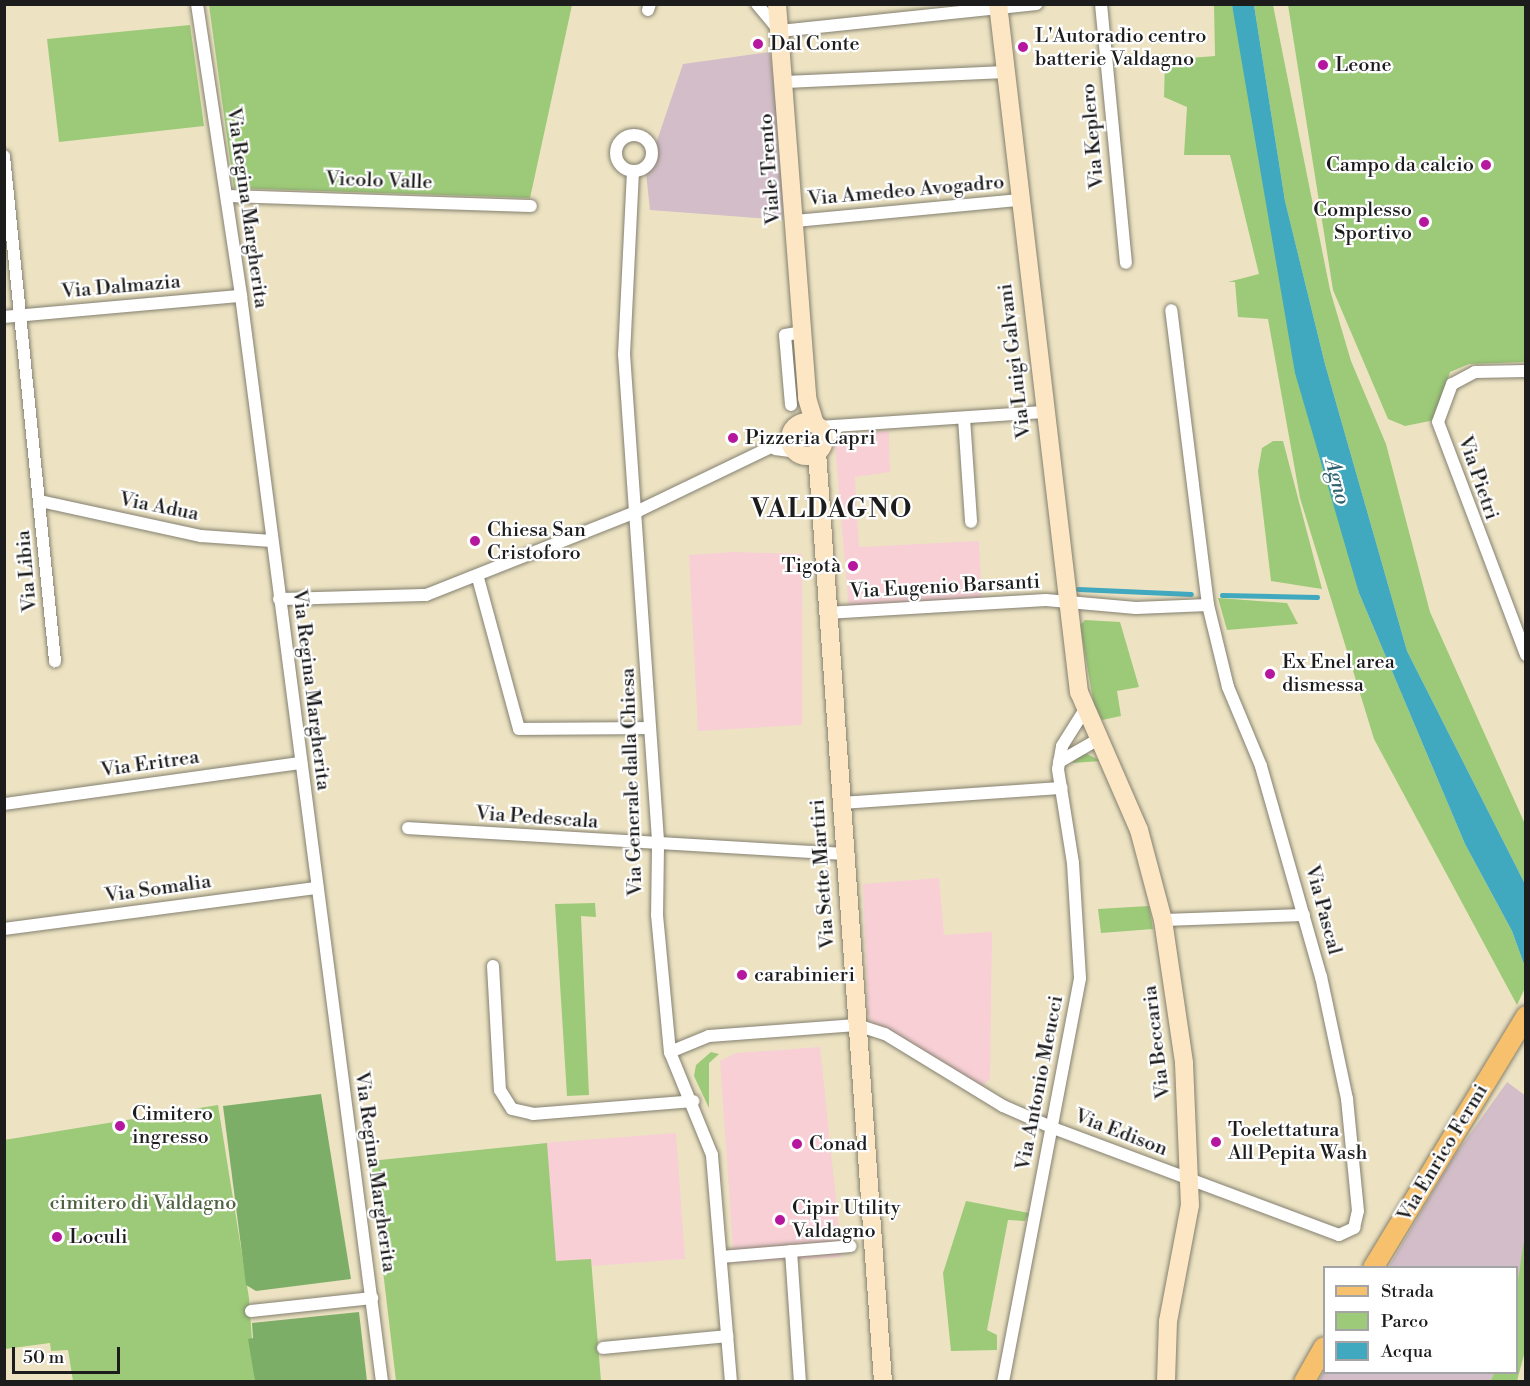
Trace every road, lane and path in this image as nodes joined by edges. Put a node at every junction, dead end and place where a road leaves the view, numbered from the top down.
1 (197, 4) edge
2 (757, 4) edge
3 (777, 4) edge
4 (1037, 4) edge
5 (1101, 4) edge
6 (998, 6) edge
7 (780, 31) junction
8 (1005, 72) junction
9 (786, 82) junction
10 (4, 156) edge
11 (633, 171) dead end
12 (227, 196) junction
13 (1019, 200) junction
14 (531, 206) dead end
15 (796, 221) junction
16 (1126, 263) dead end
17 (241, 296) junction
18 (1171, 310) dead end
19 (22, 316) junction
20 (4, 317) edge
21 (1526, 371) edge
22 (799, 401) joint
23 (1043, 412) junction
24 (964, 418) junction
25 (803, 441) junction
26 (40, 501) junction
27 (638, 511) junction
28 (971, 522) dead end
29 (272, 541) junction
30 (478, 578) junction
31 (279, 599) junction
32 (1066, 604) junction
33 (1208, 605) junction
34 (826, 613) junction
35 (1526, 655) edge
36 (55, 661) dead end
37 (1084, 711) junction
38 (650, 728) junction
39 (1097, 740) junction
40 (1059, 762) junction
41 (301, 763) junction
42 (1061, 789) junction
43 (840, 803) junction
44 (4, 804) edge
45 (408, 828) dead end
46 (658, 846) junction
47 (843, 854) junction
48 (317, 888) junction
49 (1304, 915) junction
50 (1163, 920) junction
51 (4, 929) edge
52 (493, 966) dead end
53 (1526, 1016) edge
54 (857, 1025) junction
55 (670, 1052) junction
56 (693, 1101) junction
57 (1053, 1128) junction
58 (1191, 1180) junction
59 (1350, 1233) joint
60 (850, 1246) dead end
61 (791, 1251) junction
62 (721, 1257) junction
63 (1374, 1266) edge
64 (372, 1298) junction
65 (251, 1311) dead end
66 (727, 1336) junction
67 (603, 1348) dead end
68 (1323, 1349) edge
69 (382, 1382) edge
70 (731, 1382) edge
71 (800, 1382) edge
72 (883, 1382) edge
73 (1003, 1382) edge
74 (1166, 1382) edge
75 (1304, 1382) edge

1 - 12 street, Via Regina Margherita
2 - 7 street
3 - 7 street, Viale Trento
4 - 6 street
5 - 16 street, Via Keplero
6 - 7 street
6 - 8 street, Via Luigi Galvani
7 - 9 street, Viale Trento
8 - 9 street
8 - 13 street, Via Luigi Galvani
9 - 15 street, Viale Trento
10 - 19 street, Via Libia
11 - 27 street, Via Generale dalla Chiesa
12 - 14 street, Vicolo Valle
12 - 17 street, Via Regina Margherita
13 - 15 street, Via Amedeo Avogadro
13 - 23 street, Via Luigi Galvani
15 - 22 street, Viale Trento
17 - 19 street, Via Dalmazia
17 - 29 street, Via Regina Margherita
18 - 33 street, Via Pascal
19 - 20 street, Via Dalmazia
19 - 26 street, Via Libia
21 - 35 street, Via Pietri
22 - 25 street, Via Sette Martiri
23 - 24 street
23 - 32 street, Via Luigi Galvani
24 - 25 street
24 - 28 street
25 - 27 street
25 - 34 street, Via Sette Martiri
26 - 29 street, Via Adua
26 - 36 street, Via Libia
27 - 30 street
27 - 38 street, Via Generale dalla Chiesa
29 - 31 street, Via Regina Margherita
30 - 31 street
30 - 38 street
31 - 41 street, Via Regina Margherita
32 - 33 street
32 - 34 street, Via Eugenio Barsanti
32 - 37 street, Via Luigi Galvani
33 - 49 street, Via Pascal
34 - 43 street, Via Sette Martiri
37 - 39 street, Via Beccaria
37 - 40 street, Via Antonio Meucci
38 - 46 street, Via Generale dalla Chiesa
39 - 40 street
39 - 50 street, Via Beccaria
40 - 42 street, Via Antonio Meucci
41 - 44 street, Via Eritrea
41 - 48 street, Via Regina Margherita
42 - 43 street
42 - 57 street, Via Antonio Meucci
43 - 47 street, Via Sette Martiri
45 - 46 street, Via Pedescala
46 - 47 street, Via Pedescala
46 - 55 street, Via Generale dalla Chiesa
47 - 54 street, Via Sette Martiri
48 - 51 street, Via Somalia
48 - 64 street, Via Regina Margherita
49 - 50 street
49 - 59 street, Via Pascal
50 - 58 street, Via Beccaria
52 - 56 street
53 - 63 main road, Via Enrico Fermi
54 - 55 street
54 - 57 street, Via Edison
54 - 72 street, Via Sette Martiri
55 - 56 street, Via Generale dalla Chiesa
56 - 62 street, Via Generale dalla Chiesa
57 - 58 street, Via Edison
57 - 73 street, Via Antonio Meucci
58 - 59 street, Via Edison
58 - 74 street, Via Beccaria
60 - 61 street
61 - 62 street
61 - 71 street
62 - 66 street, Via Generale dalla Chiesa
64 - 65 street
64 - 69 street, Via Regina Margherita
66 - 67 street
66 - 70 street, Via Generale dalla Chiesa
68 - 75 main road

